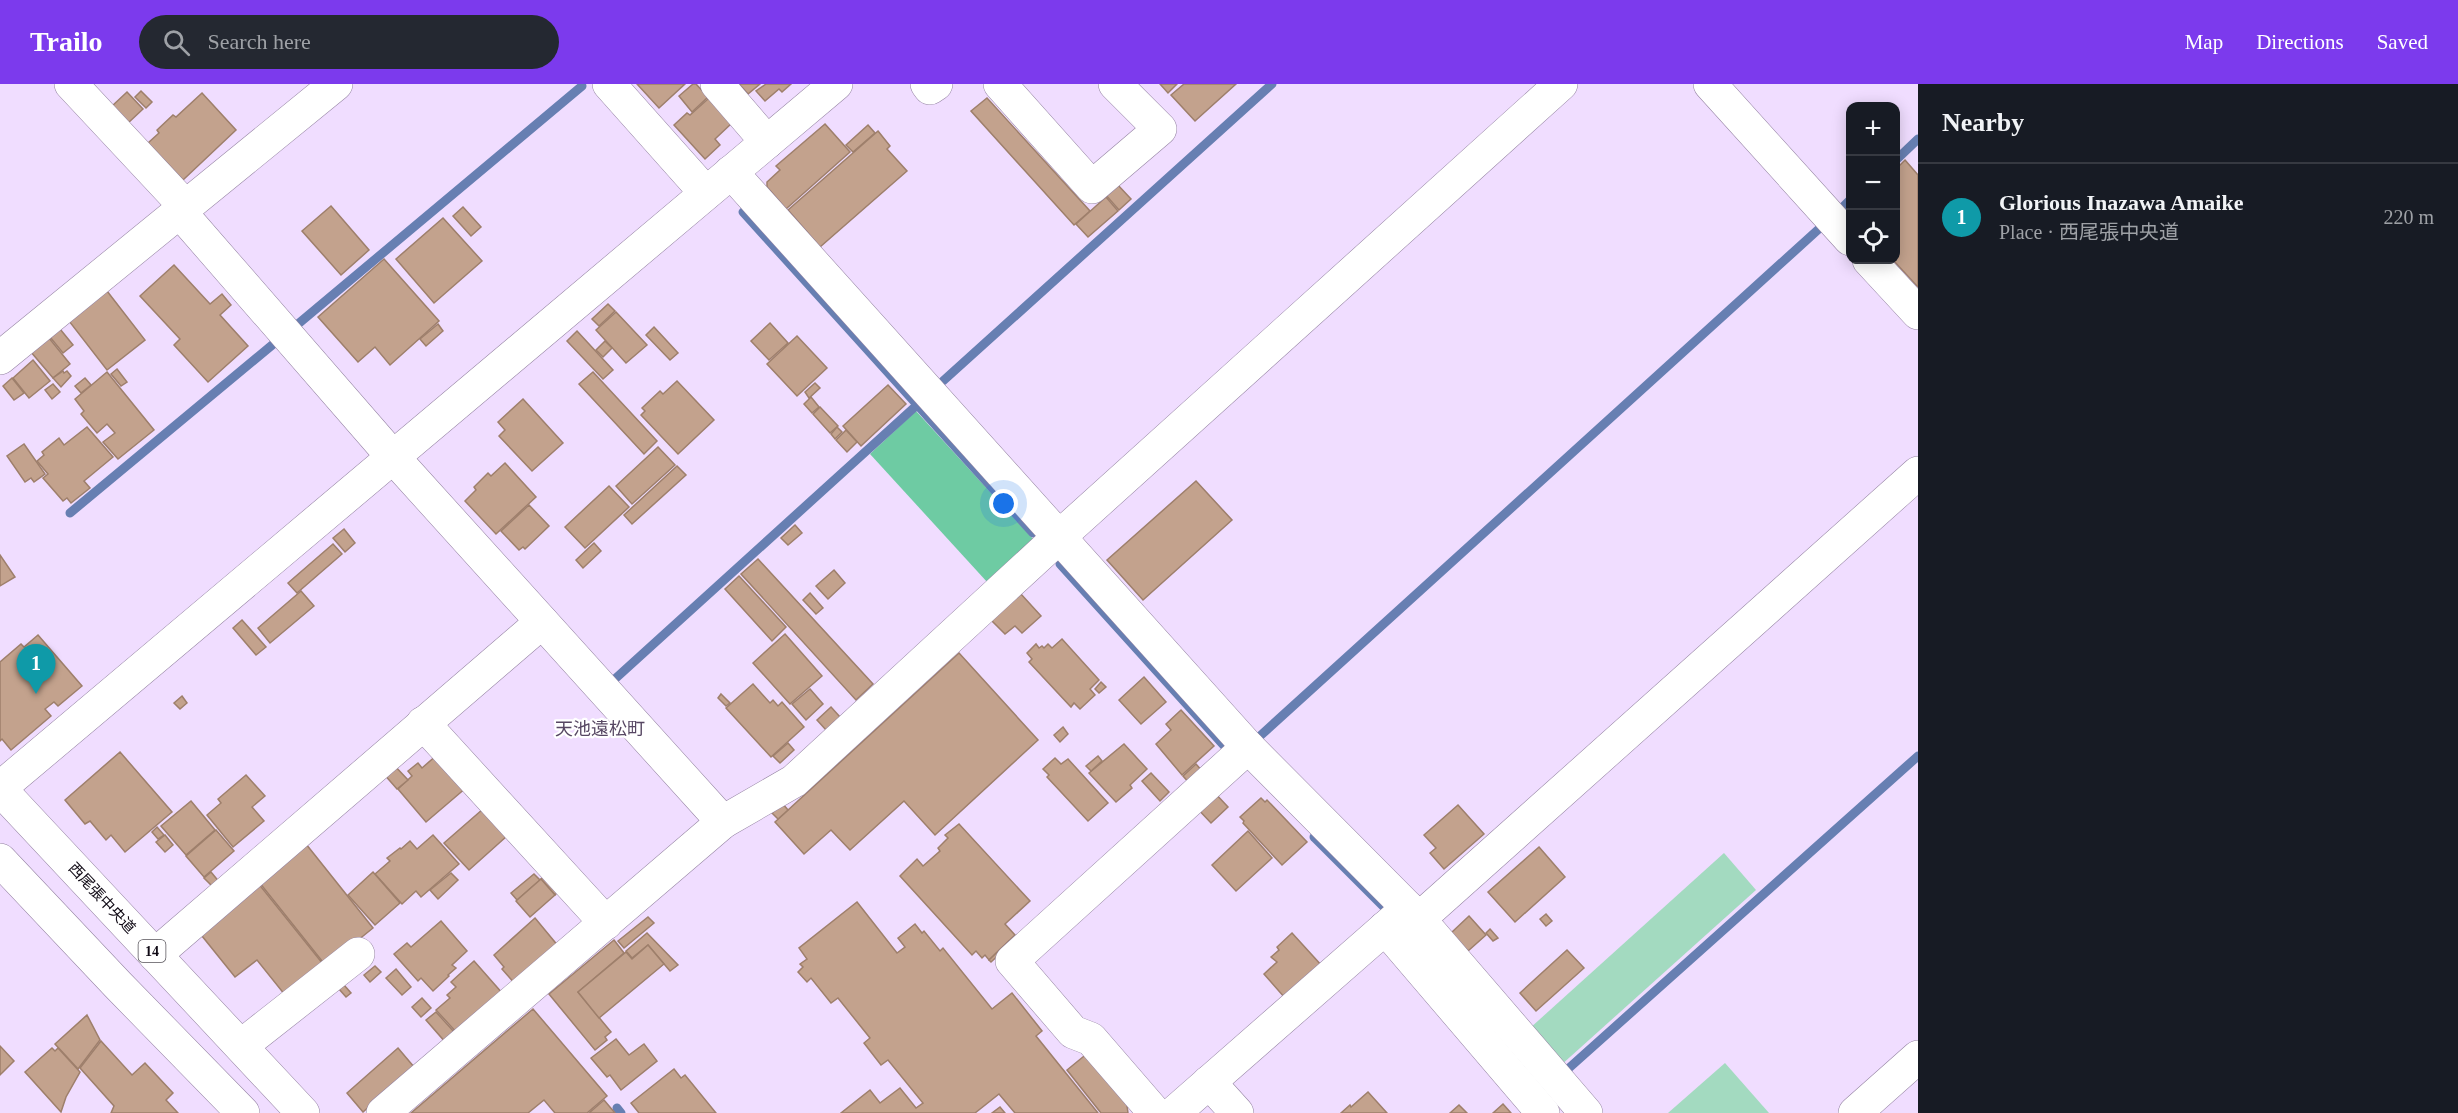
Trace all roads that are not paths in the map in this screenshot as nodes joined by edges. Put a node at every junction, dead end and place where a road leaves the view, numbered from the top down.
1 (71, 84) edge
2 (336, 84) edge
3 (609, 84) edge
4 (717, 84) edge
5 (836, 84) edge
6 (927, 84) edge
7 (936, 84) edge
8 (1000, 84) edge
9 (1115, 84) edge
10 (1561, 84) edge
11 (1710, 84) edge
12 (767, 142) junction
13 (731, 172) junction
14 (706, 194) junction
15 (182, 209) junction
16 (1846, 234) edge
17 (1873, 264) edge
18 (1918, 314) edge
19 (0, 358) edge
20 (393, 457) junction
21 (1918, 473) edge
22 (1059, 537) junction
23 (542, 622) junction
24 (423, 723) junction
25 (1248, 747) junction
26 (0, 788) edge
27 (723, 822) junction
28 (0, 860) edge
29 (1404, 919) junction
30 (606, 923) junction
31 (358, 954) dead end
32 (155, 955) junction
33 (241, 1046) junction
34 (1918, 1058) edge
35 (1209, 1082) junction
36 (243, 1113) edge
37 (303, 1113) edge
38 (383, 1113) edge
39 (1155, 1113) edge
40 (1174, 1113) edge
41 (1238, 1113) edge
42 (1543, 1113) edge
43 (1586, 1113) edge
44 (1855, 1113) edge

1 - 15 street
2 - 15 street
3 - 14 street
4 - 12 street
5 - 12 street
6 - 7 street
8 - 9 street
10 - 22 street
11 - 16 street
12 - 13 street
13 - 14 street
13 - 22 street
14 - 20 street
15 - 19 street
15 - 20 street
17 - 18 street
20 - 23 street
20 - 26 street
21 - 29 street
22 - 25 street
22 - 27 street
23 - 24 street
23 - 27 street
24 - 30 street
24 - 32 street
25 - 29 street
25 - 39 street
26 - 32 street, 西尾張中央道 / 14
27 - 30 street
28 - 36 street
29 - 35 street
29 - 42 street
29 - 43 street
30 - 38 street
31 - 33 street
32 - 33 street, 西尾張中央道 / 14
33 - 37 street, 西尾張中央道 / 14
34 - 44 street
35 - 40 street
35 - 41 street

